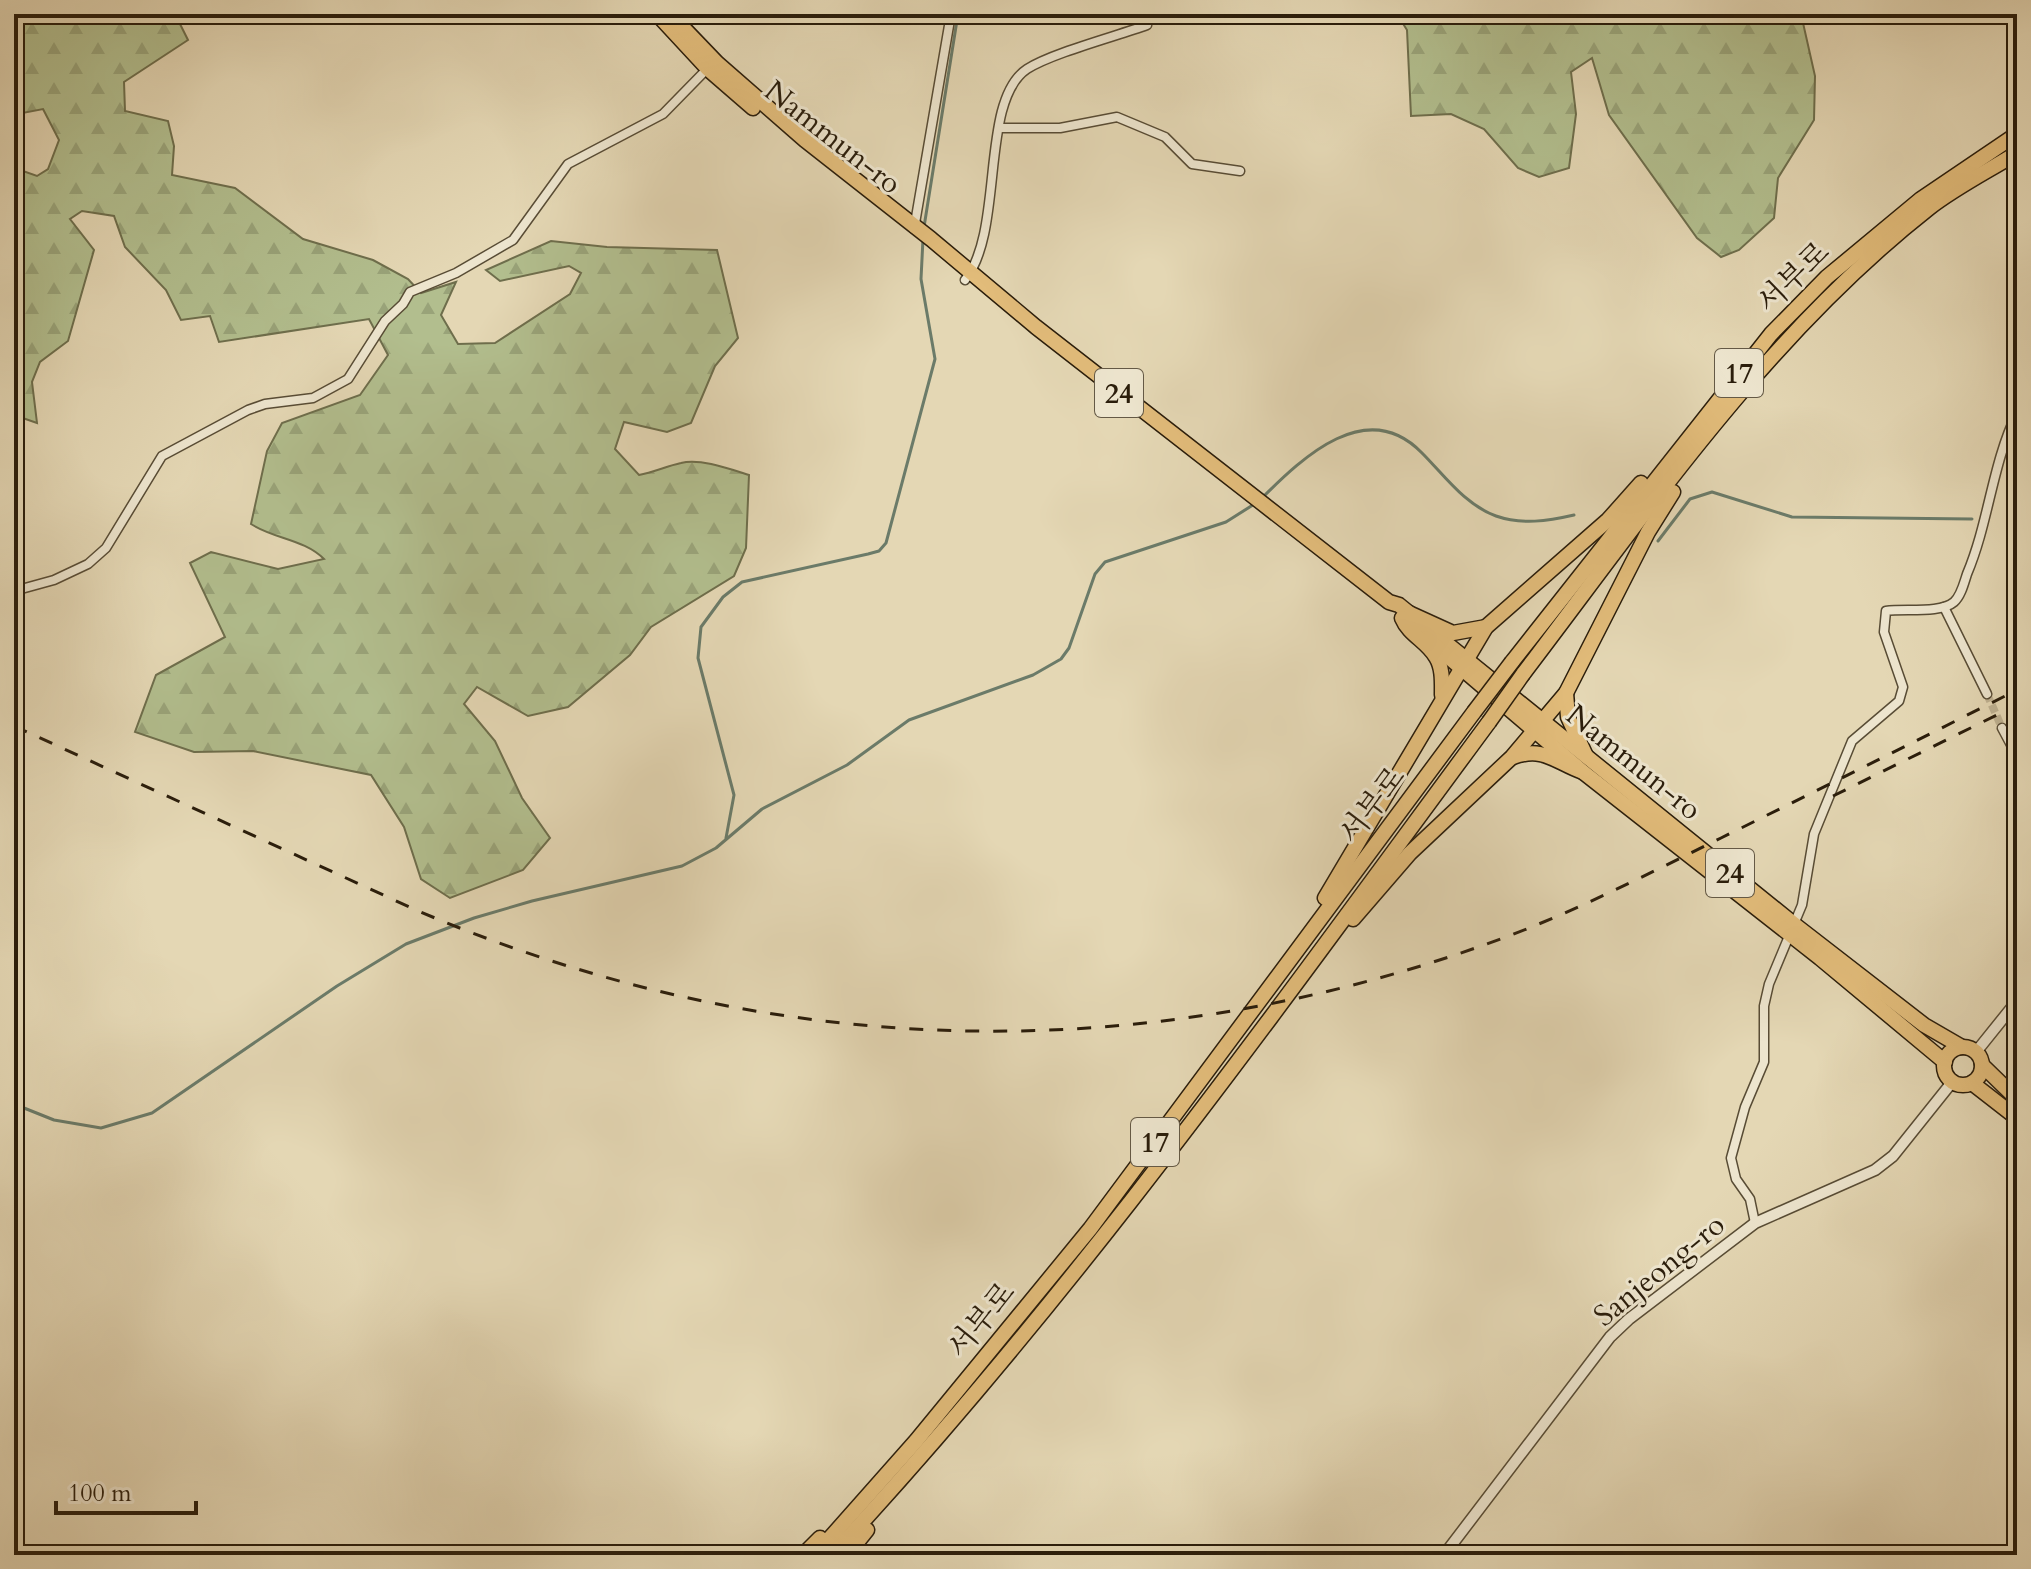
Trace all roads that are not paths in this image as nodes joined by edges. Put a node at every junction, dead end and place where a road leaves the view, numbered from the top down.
1 (657, 14) edge
2 (670, 14) edge
3 (951, 14) edge
4 (1147, 25) dead end
5 (711, 65) junction
6 (1000, 128) junction
7 (2017, 134) edge
8 (2017, 153) edge
9 (1240, 171) dead end
10 (921, 235) junction
11 (968, 276) junction
12 (2017, 413) edge
13 (1703, 415) junction
14 (1717, 424) junction
15 (14, 591) edge
16 (1944, 607) junction
17 (1405, 616) junction
18 (1486, 627) junction
19 (1464, 663) junction
20 (1566, 693) junction
21 (1987, 694) tunnel mouth
22 (1442, 695) junction
23 (1539, 726) junction
24 (2002, 728) tunnel mouth
25 (1586, 756) junction
26 (2017, 756) edge
27 (1512, 757) junction
28 (1583, 772) junction
29 (1793, 931) junction
30 (1274, 981) junction
31 (1289, 991) junction
32 (2017, 1001) edge
33 (1973, 1055) junction
34 (1945, 1062) junction
35 (1953, 1081) junction
36 (1972, 1083) junction
37 (2017, 1099) edge
38 (2017, 1118) edge
39 (1755, 1223) junction
40 (916, 1441) junction
41 (937, 1443) junction
42 (803, 1555) edge
43 (815, 1555) edge
44 (832, 1555) edge
45 (847, 1555) edge
46 (1444, 1555) edge

1 - 5 main road, Nammun-ro / 24
2 - 5 main road, Nammun-ro / 24
3 - 10 street
4 - 6 street
5 - 10 main road, Nammun-ro / 24
5 - 15 street
6 - 9 street
6 - 11 street
7 - 13 main road, 서부로 / 17
8 - 14 main road, 서부로 / 17
10 - 11 main road, Nammun-ro / 24
11 - 17 main road, Nammun-ro / 24
12 - 16 street
13 - 18 main road
13 - 30 main road, 서부로 / 17, bridge
14 - 20 main road
14 - 31 main road, 서부로 / 17, bridge
16 - 21 street
16 - 29 street
17 - 18 main road
17 - 19 main road, Nammun-ro / 24
17 - 22 main road
18 - 19 main road
19 - 22 main road
19 - 23 main road, Nammun-ro / 24
20 - 23 main road
20 - 25 main road
22 - 30 main road
23 - 25 main road, Nammun-ro / 24
23 - 27 main road
23 - 28 main road, Nammun-ro / 24
24 - 26 street
25 - 29 main road, Nammun-ro / 24
27 - 28 main road
27 - 31 main road
28 - 29 main road, Nammun-ro / 24
29 - 33 main road, Nammun-ro / 24
29 - 34 main road, Nammun-ro / 24
29 - 39 street
30 - 40 main road, 서부로 / 17
31 - 41 main road, 서부로 / 17
32 - 33 street
33 - 34 main road
33 - 36 main road
33 - 37 main road, Nammun-ro / 24
34 - 35 main road, Nammun-ro / 24
35 - 36 main road
35 - 39 street, Sanjeong-ro
36 - 38 main road
39 - 46 street, Sanjeong-ro
40 - 42 main road
40 - 43 main road, 서부로 / 17
41 - 44 main road, 서부로 / 17
41 - 45 main road

